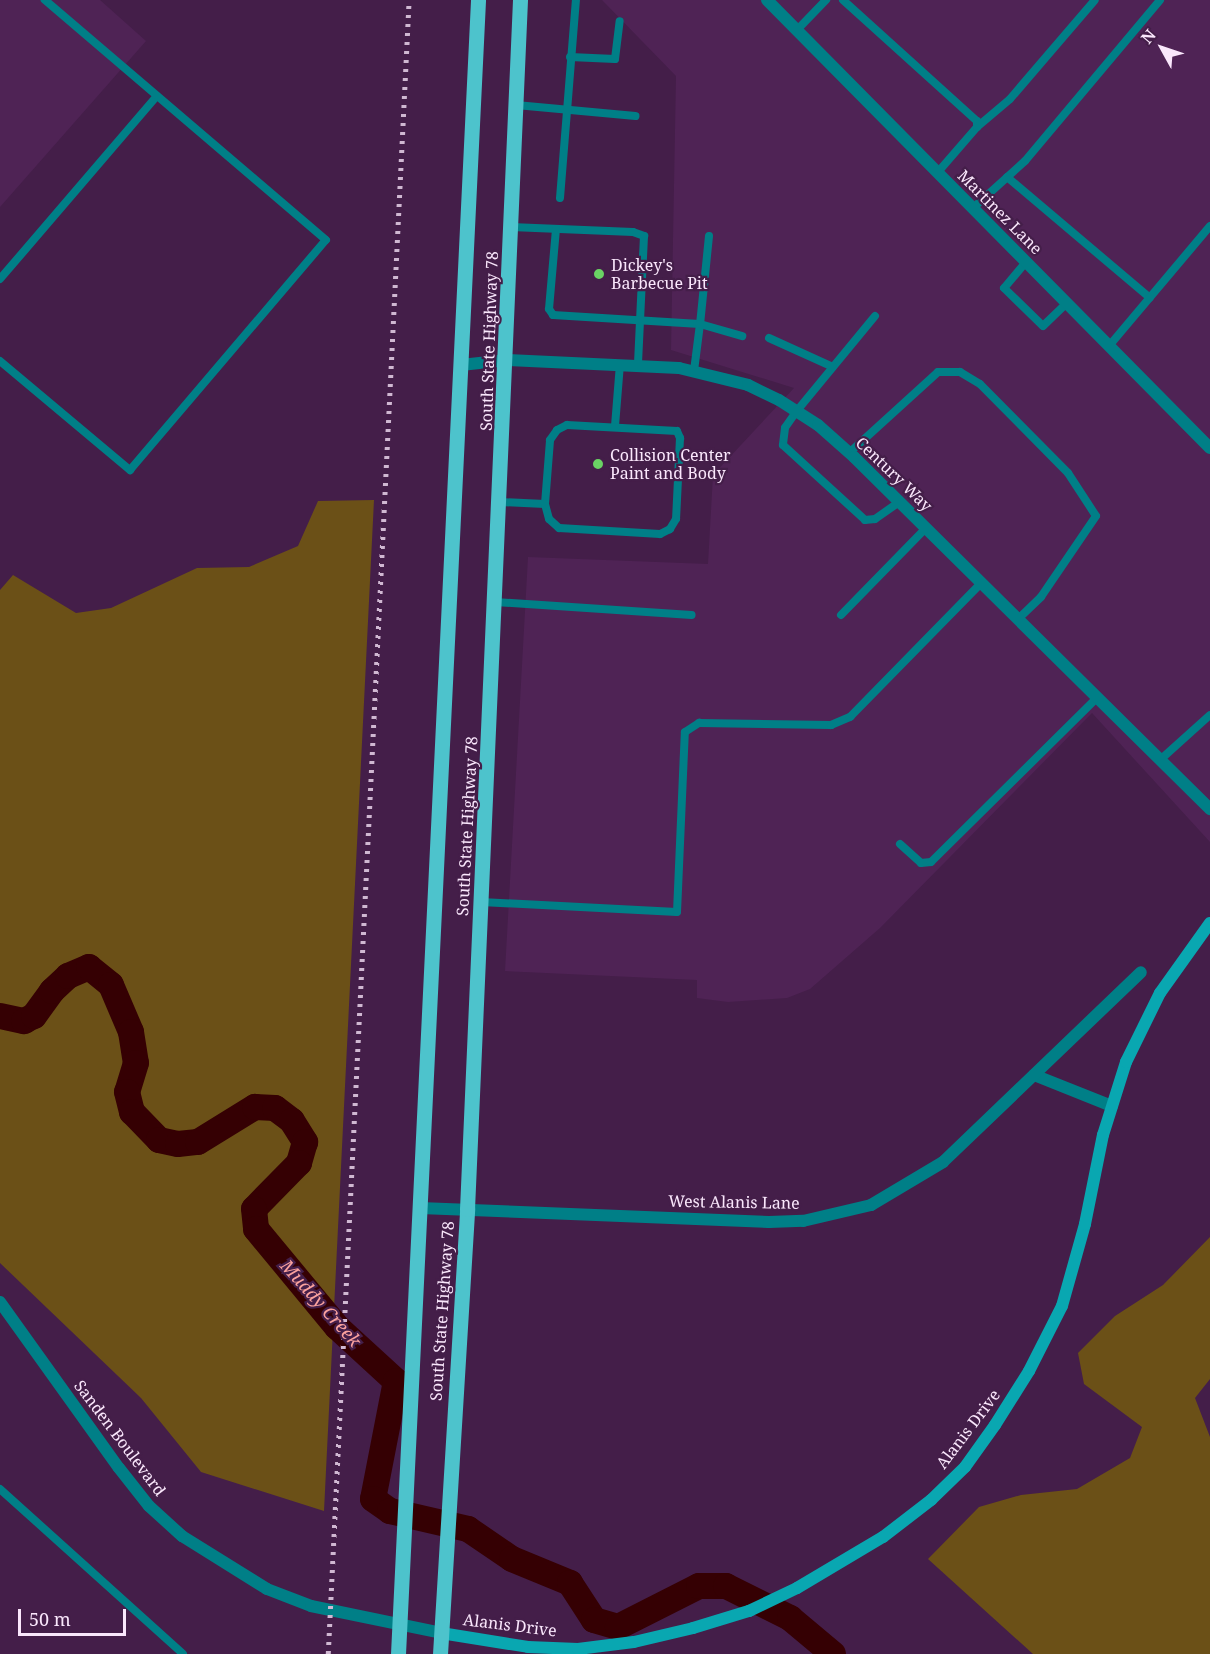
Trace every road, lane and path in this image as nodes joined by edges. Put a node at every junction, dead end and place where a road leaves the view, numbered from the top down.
1 (45, 0) edge
2 (478, 0) edge
3 (520, 0) edge
4 (576, 0) edge
5 (768, 0) edge
6 (825, 0) edge
7 (843, 0) edge
8 (1095, 0) edge
9 (1160, 0) edge
10 (620, 21) dead end
11 (797, 30) junction
12 (570, 57) junction
13 (158, 96) junction
14 (516, 105) junction
15 (565, 112) junction
16 (635, 116) dead end
17 (977, 127) junction
18 (938, 172) junction
19 (1007, 177) junction
20 (560, 198) dead end
21 (973, 208) junction
22 (1210, 226) edge
23 (511, 228) junction
24 (556, 229) junction
25 (709, 236) dead end
26 (1026, 262) junction
27 (0, 279) edge
28 (1150, 298) junction
29 (1067, 303) junction
30 (875, 316) dead end
31 (642, 321) junction
32 (700, 324) junction
33 (742, 336) dead end
34 (769, 338) dead end
35 (1109, 346) junction
36 (507, 360) junction
37 (0, 362) edge
38 (620, 364) junction
39 (638, 364) junction
40 (460, 365) junction
41 (833, 367) junction
42 (694, 371) junction
43 (796, 411) junction
44 (615, 426) junction
45 (1210, 448) edge
46 (849, 453) junction
47 (500, 502) junction
48 (899, 502) junction
49 (545, 504) junction
50 (926, 528) junction
51 (981, 583) junction
52 (495, 602) junction
53 (692, 615) dead end
54 (841, 615) dead end
55 (1018, 619) junction
56 (1097, 698) junction
57 (1210, 715) edge
58 (1160, 760) junction
59 (1210, 809) edge
60 (900, 844) dead end
61 (481, 902) junction
62 (1210, 923) edge
63 (1141, 972) dead end
64 (1034, 1075) junction
65 (1112, 1106) junction
66 (420, 1208) junction
67 (467, 1209) junction
68 (2, 1309) edge
69 (0, 1489) edge
70 (400, 1626) junction
71 (441, 1633) junction
72 (183, 1654) edge
73 (398, 1654) edge
74 (440, 1654) edge

1 - 13 lane
2 - 40 main road, South State Highway 78
3 - 14 main road, South State Highway 78
4 - 12 lane
5 - 11 street, Martinez Lane
6 - 11 lane
7 - 17 lane
8 - 17 lane
9 - 19 lane
10 - 12 lane
11 - 18 street, Martinez Lane
12 - 15 lane
13 - 27 lane
13 - 37 lane
14 - 15 lane
14 - 23 main road, South State Highway 78
15 - 16 lane
15 - 20 lane
17 - 18 lane
18 - 21 street, Martinez Lane
19 - 21 lane
19 - 28 lane
21 - 26 street, Martinez Lane
22 - 28 lane
23 - 24 lane
23 - 36 main road, South State Highway 78
24 - 31 lane
24 - 31 lane
25 - 32 lane
26 - 29 street, Martinez Lane
26 - 29 lane
28 - 35 lane
29 - 35 street, Martinez Lane
30 - 41 lane
31 - 32 lane
31 - 39 lane
32 - 33 lane
32 - 42 lane
34 - 41 lane
35 - 45 street, Martinez Lane
36 - 38 street, Century Way
36 - 40 street, Century Way
36 - 47 main road, South State Highway 78
38 - 39 street, Century Way
38 - 44 lane
39 - 42 street, Century Way
40 - 66 main road, South State Highway 78
41 - 43 lane
42 - 43 street, Century Way
43 - 46 street, Century Way
43 - 48 lane
44 - 49 lane
44 - 49 lane
46 - 48 street, Century Way
46 - 55 lane
47 - 49 lane
47 - 52 main road, South State Highway 78
48 - 50 street, Century Way
50 - 51 street, Century Way
50 - 54 lane
51 - 55 street, Century Way
51 - 61 lane
52 - 53 lane
52 - 61 main road, South State Highway 78
55 - 56 street, Century Way
56 - 58 street, Century Way
56 - 60 lane
57 - 58 lane
58 - 59 street, Century Way
61 - 67 main road, South State Highway 78
62 - 65 main road, Alanis Drive
63 - 64 street, West Alanis Lane
64 - 65 street
64 - 67 street, West Alanis Lane
65 - 71 main road, Alanis Drive
66 - 67 street, West Alanis Lane
66 - 70 main road, South State Highway 78
67 - 71 main road, South State Highway 78
68 - 70 street, Sanden Boulevard
69 - 72 lane
70 - 71 street, Sanden Boulevard
70 - 73 main road, South State Highway 78
71 - 74 main road, South State Highway 78

